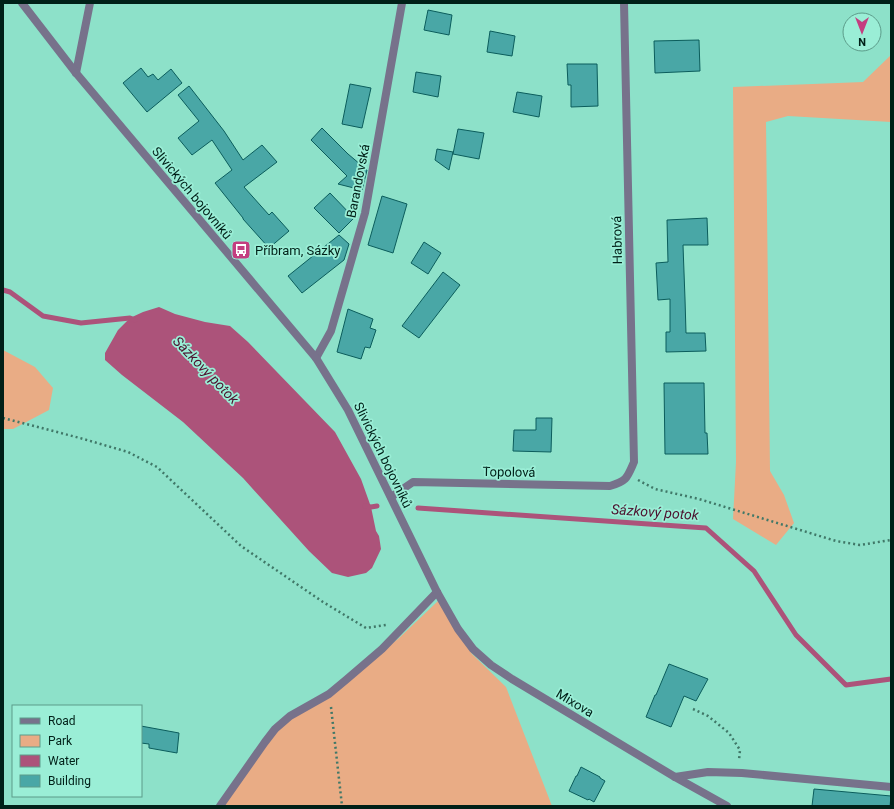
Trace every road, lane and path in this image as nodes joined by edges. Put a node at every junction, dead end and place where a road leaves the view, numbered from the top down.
1 (22, 3) edge
2 (90, 3) edge
3 (402, 3) edge
4 (624, 3) edge
5 (76, 73) junction
6 (316, 358) junction
7 (3, 418) edge
8 (628, 476) junction
9 (391, 497) junction
10 (891, 540) edge
11 (438, 592) junction
12 (408, 622) junction
13 (329, 694) junction
14 (693, 709) dead end
15 (737, 772) junction
16 (675, 777) junction
17 (890, 786) edge
18 (220, 806) edge
19 (342, 806) edge
20 (727, 806) edge

1 - 5 street, Slivických bojovníků
2 - 5 street
3 - 6 street, Barandovská
4 - 8 street, Habrová
5 - 6 street, Slivických bojovníků
6 - 9 street, Slivických bojovníků
7 - 12 path
8 - 9 street, Topolová
8 - 10 path
9 - 11 street, Slivických bojovníků
11 - 12 street
11 - 16 street, Mixova
12 - 13 street
13 - 18 street
13 - 19 path
14 - 15 path
15 - 16 street
15 - 17 street
16 - 20 street, Mixova

